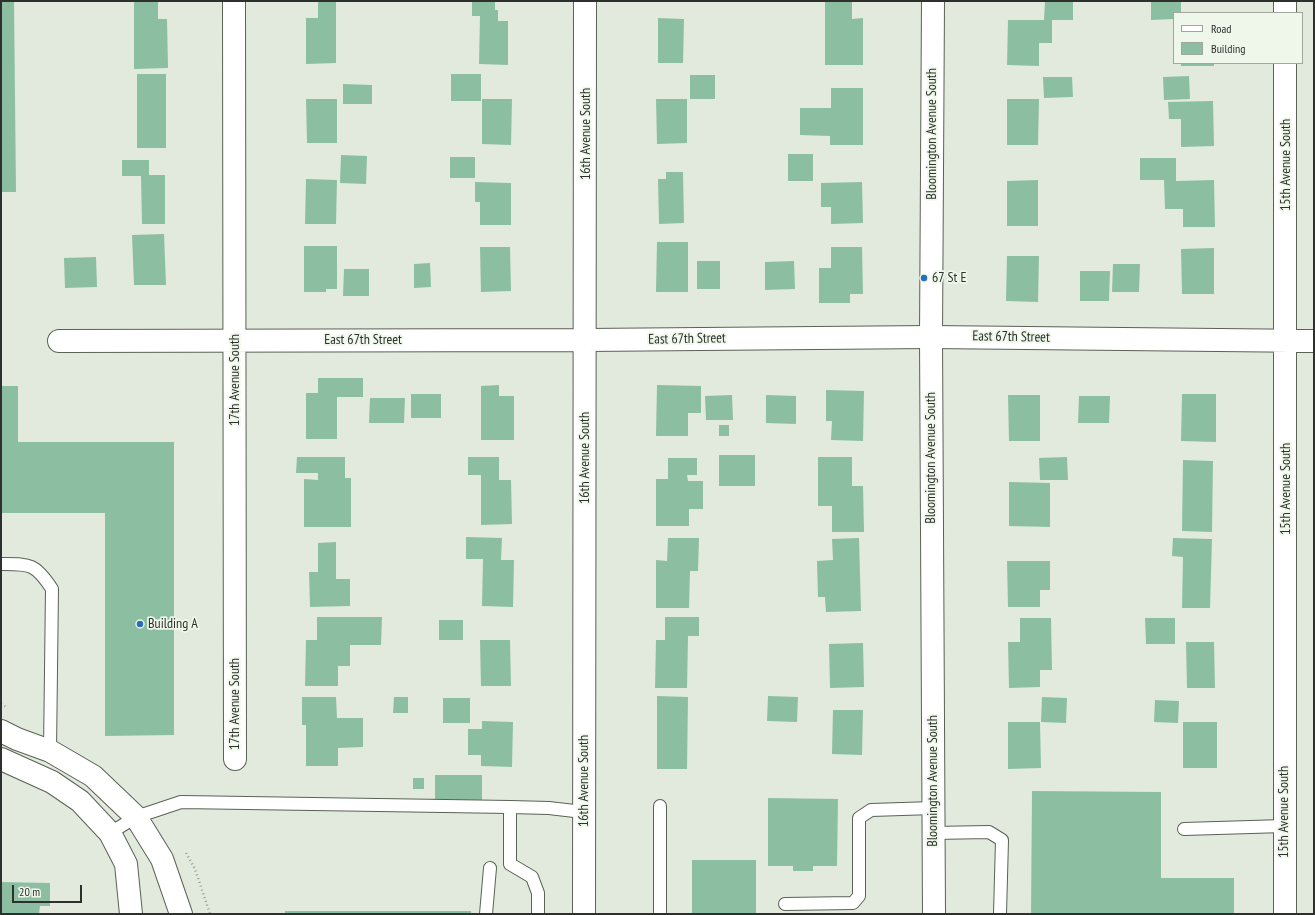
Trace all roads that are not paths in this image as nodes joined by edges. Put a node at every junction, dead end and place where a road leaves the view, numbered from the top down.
1 (234, 1) edge
2 (585, 1) edge
3 (932, 1) edge
4 (1285, 1) edge
5 (1285, 12) edge
6 (1285, 64) edge
7 (931, 337) junction
8 (59, 340) dead end
9 (586, 340) junction
10 (1286, 340) junction
11 (235, 341) junction
12 (1314, 341) edge
13 (1, 564) edge
14 (1, 730) edge
15 (50, 751) junction
16 (1, 759) edge
17 (235, 759) dead end
18 (510, 806) junction
19 (660, 806) dead end
20 (933, 808) junction
21 (584, 812) junction
22 (136, 818) junction
23 (1284, 826) junction
24 (1184, 829) dead end
25 (110, 833) junction
26 (933, 833) junction
27 (490, 868) dead end
28 (785, 904) dead end
29 (130, 914) edge
30 (180, 914) edge
31 (486, 914) edge
32 (538, 914) edge
33 (584, 914) edge
34 (660, 914) edge
35 (934, 914) edge
36 (1000, 914) edge
37 (1285, 914) edge

1 - 11 street, 17th Avenue South
2 - 9 street, 16th Avenue South
3 - 7 street, Bloomington Avenue South
4 - 5 street
6 - 10 street, 15th Avenue South
7 - 9 street, East 67th Street
7 - 10 street, East 67th Street
7 - 20 street, Bloomington Avenue South
8 - 11 street, East 67th Street
9 - 11 street, East 67th Street
9 - 21 street, 16th Avenue South
10 - 12 street, East 67th Street
10 - 23 street, 15th Avenue South
11 - 17 street, 17th Avenue South
13 - 15 lane
14 - 15 street
15 - 22 street
16 - 25 street
18 - 21 lane
18 - 22 lane
18 - 32 lane
19 - 34 lane
20 - 26 street, Bloomington Avenue South
20 - 28 lane
21 - 33 street, 16th Avenue South
22 - 25 lane
22 - 30 street
23 - 24 lane
23 - 37 street, 15th Avenue South
25 - 29 street
26 - 35 street, Bloomington Avenue South
26 - 36 lane
27 - 31 lane

